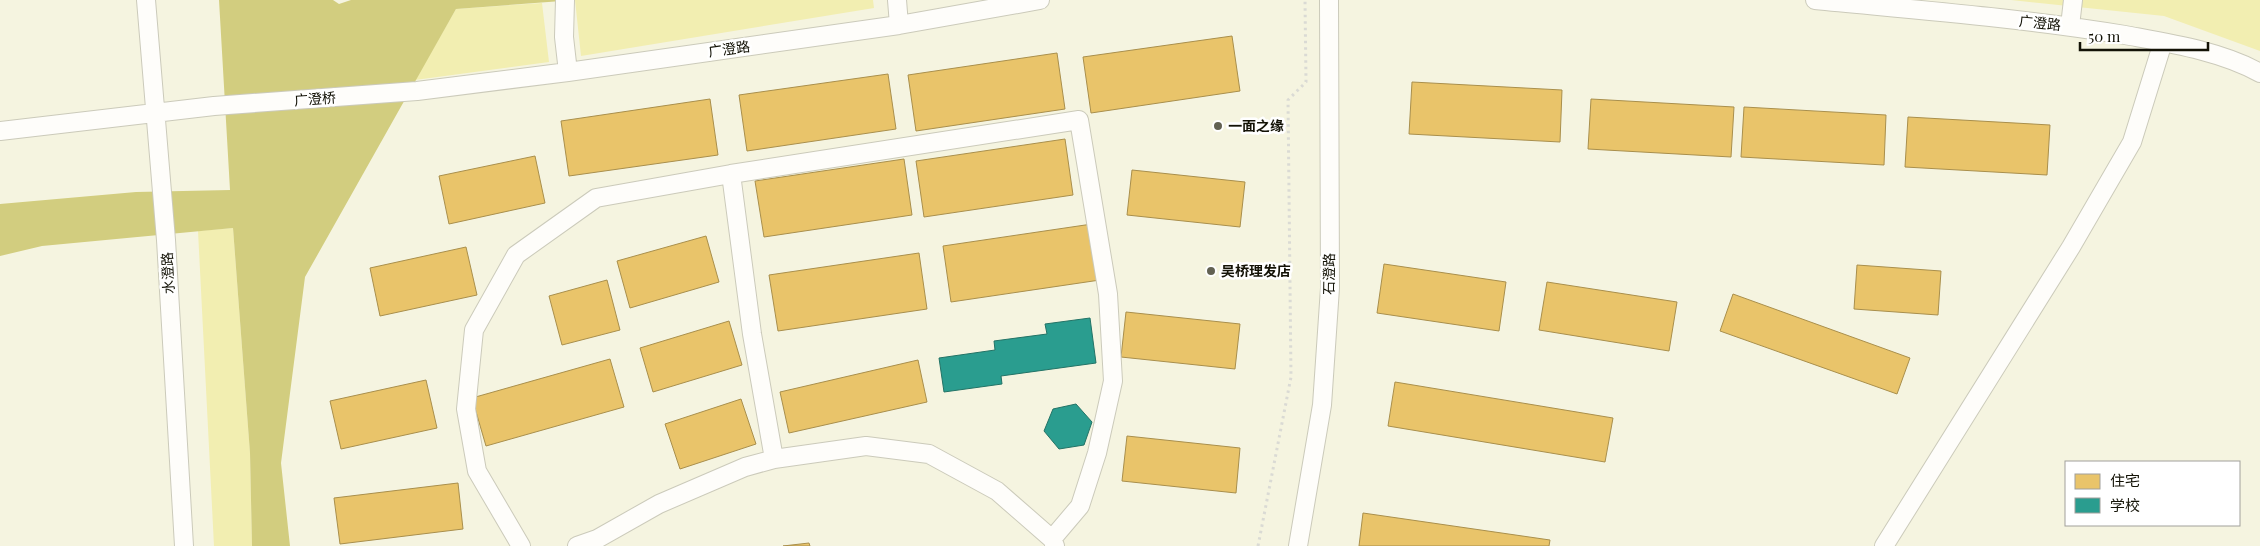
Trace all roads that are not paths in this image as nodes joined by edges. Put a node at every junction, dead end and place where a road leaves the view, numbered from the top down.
1 (146, 0) edge
2 (565, 0) edge
3 (897, 0) edge
4 (1040, 0) edge
5 (1329, 0) edge
6 (1815, 0) edge
7 (2073, 0) edge
8 (899, 25) junction
9 (2070, 26) junction
10 (2163, 42) junction
11 (568, 72) junction
12 (2260, 73) edge
13 (417, 91) joint
14 (156, 112) junction
15 (0, 131) edge
16 (730, 174) junction
17 (774, 459) junction
18 (1053, 542) edge
19 (184, 546) edge
20 (521, 546) edge
21 (577, 546) edge
22 (1298, 546) edge
23 (1884, 546) edge

1 - 14 street, 水澄路
2 - 11 street
3 - 8 street
4 - 8 street, 广澄路
5 - 22 street, 石澄路
6 - 9 street, 广澄路
7 - 9 street
8 - 11 street, 广澄路
9 - 10 street, 广澄路
10 - 12 street, 广澄路
10 - 23 street
11 - 13 street, 广澄路
13 - 14 street, 广澄桥
14 - 15 street, 广澄桥
14 - 19 street, 水澄路
16 - 17 street
16 - 18 street
16 - 20 street
17 - 18 street
17 - 21 street

